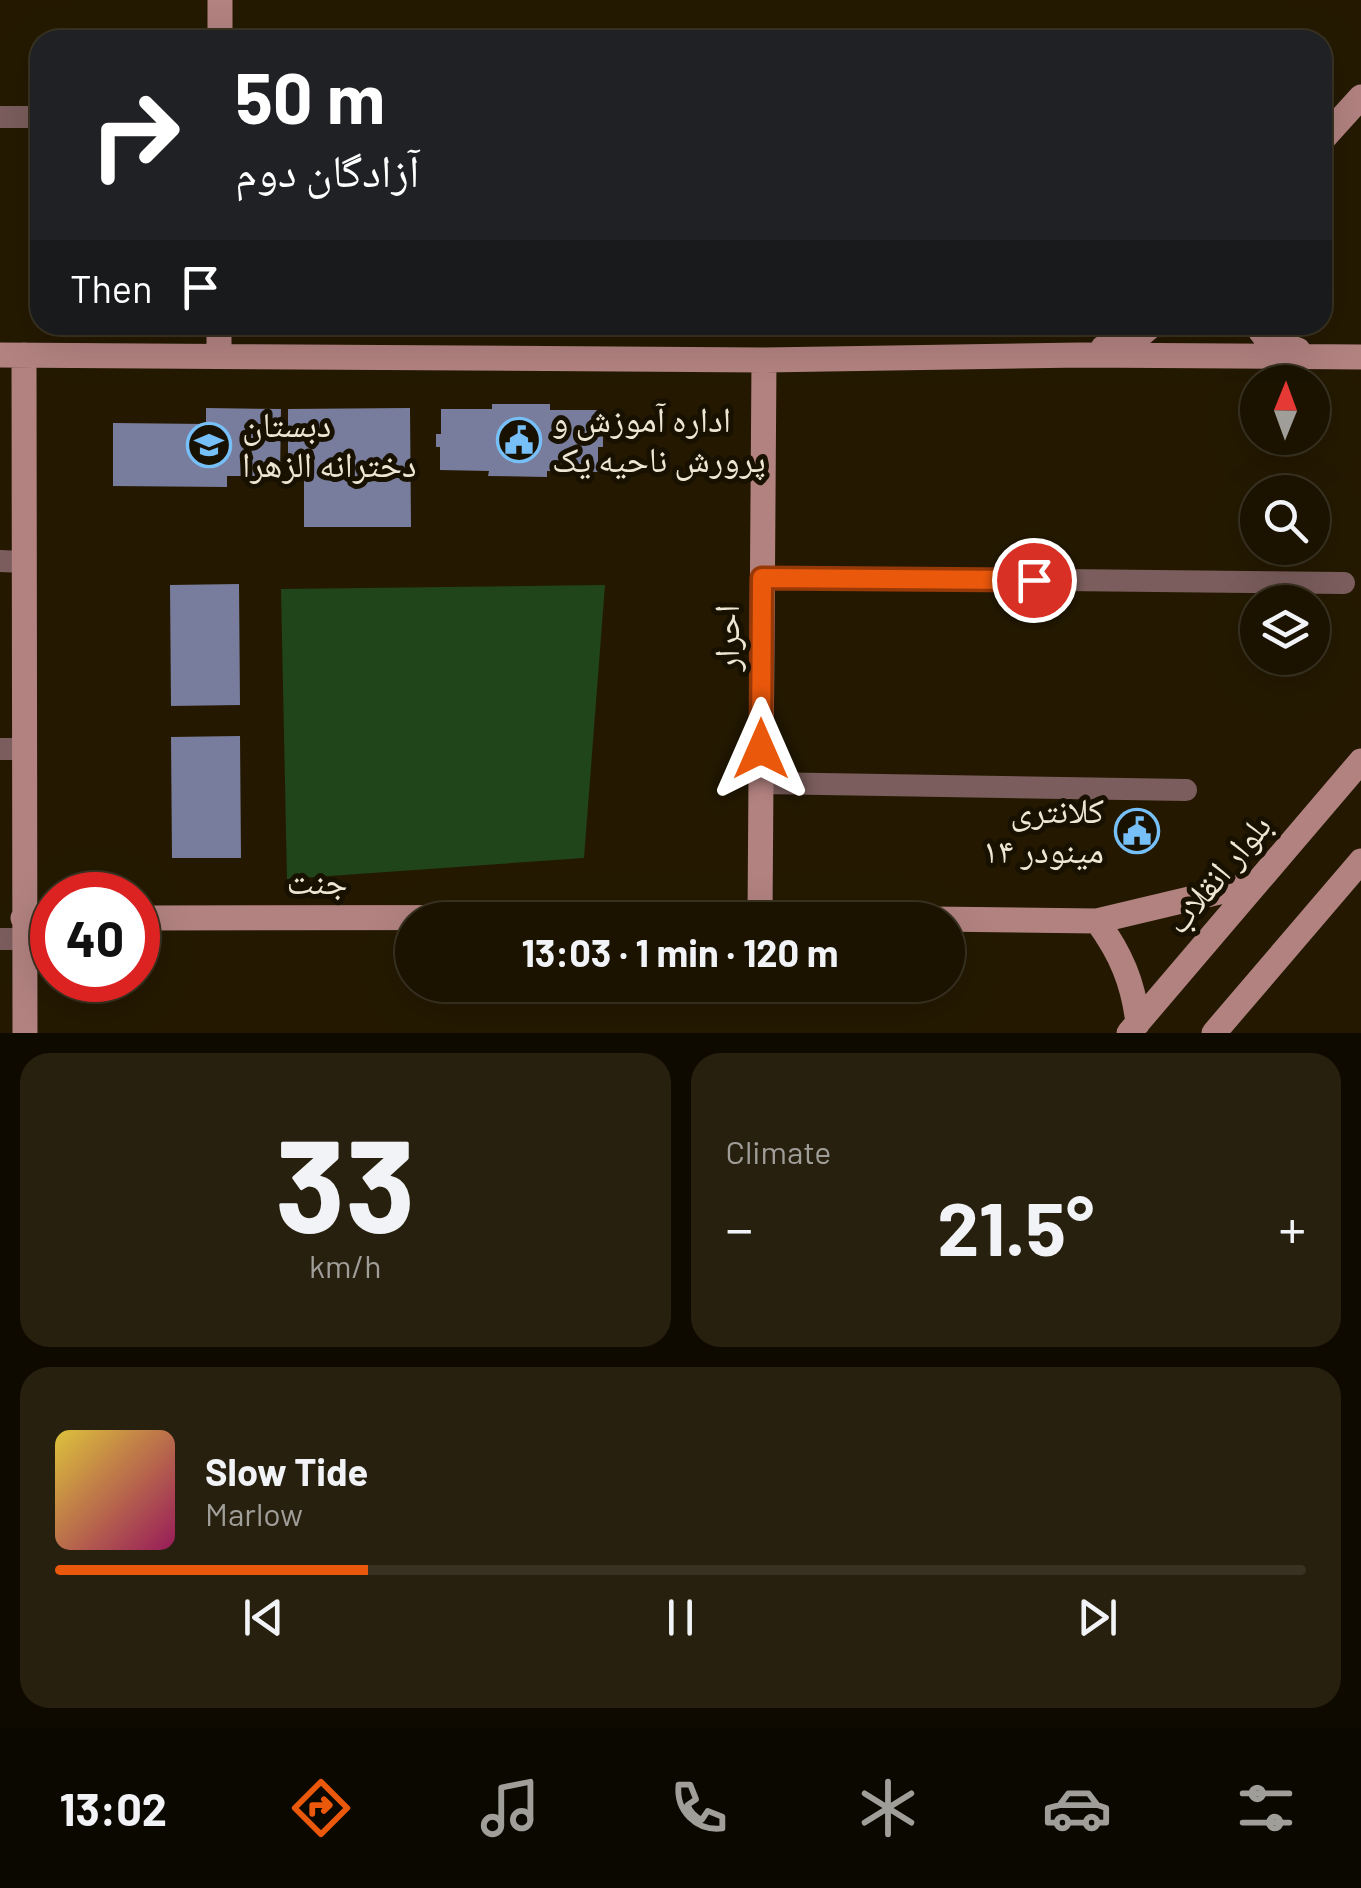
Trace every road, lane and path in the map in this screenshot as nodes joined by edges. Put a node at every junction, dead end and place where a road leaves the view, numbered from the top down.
1 (220, 0) edge
2 (220, 30) edge
3 (1361, 97) edge
4 (0, 117) edge
5 (30, 117) edge
6 (1332, 129) edge
7 (219, 335) edge
8 (1140, 335) edge
9 (1264, 335) edge
10 (12, 355) edge
11 (219, 356) junction
12 (1081, 356) junction
13 (1322, 357) junction
14 (1361, 357) edge
15 (764, 360) junction
16 (12, 562) edge
17 (762, 578) junction
18 (1344, 583) dead end
19 (12, 750) edge
20 (1361, 761) edge
21 (760, 784) junction
22 (1186, 790) dead end
23 (1361, 861) edge
24 (1257, 883) junction
25 (760, 902) edge
26 (160, 918) edge
27 (395, 918) edge
28 (965, 919) edge
29 (1097, 921) junction
30 (15, 932) edge
31 (1134, 1028) edge
32 (24, 1033) edge
33 (1214, 1033) edge

1 - 2 street
3 - 6 street
4 - 5 street
7 - 11 street
8 - 12 street
9 - 13 street
10 - 11 street
10 - 16 street
11 - 15 street
12 - 13 street
12 - 15 street
13 - 14 street
15 - 17 street, احرار
16 - 19 street
17 - 18 street
17 - 21 street, احرار
19 - 30 street
20 - 24 street, بلوار انقلاب
21 - 22 street
21 - 25 street, احرار
23 - 33 street
24 - 29 street, جنت
24 - 31 street, بلوار انقلاب
26 - 27 street, جنت
28 - 29 street, جنت
29 - 31 street
30 - 32 street

